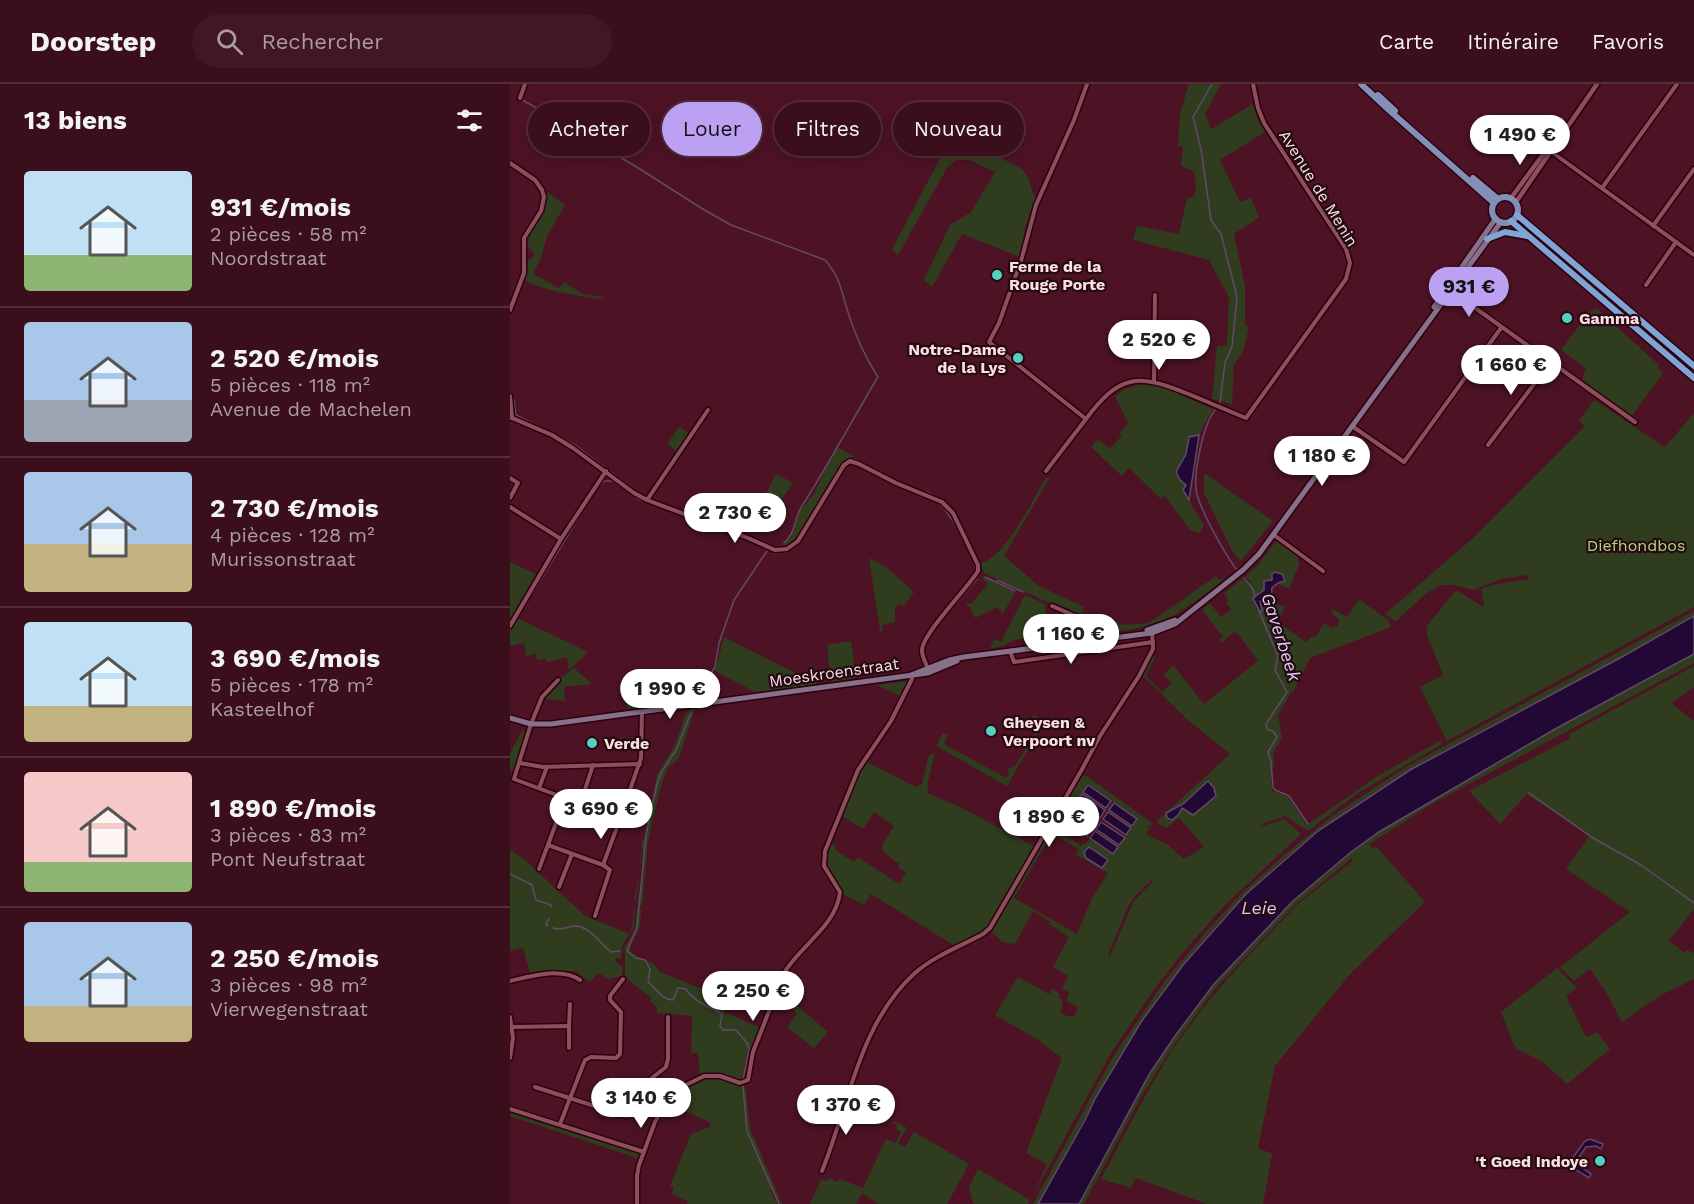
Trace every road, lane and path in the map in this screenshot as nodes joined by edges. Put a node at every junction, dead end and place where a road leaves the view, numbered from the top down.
1 (525, 84) edge
2 (1087, 84) edge
3 (1253, 84) edge
4 (1361, 84) edge
5 (1367, 84) edge
6 (1597, 84) edge
7 (1677, 84) edge
8 (520, 98) dead end
9 (1548, 150) junction
10 (510, 163) edge
11 (1694, 169) edge
12 (1602, 188) junction
13 (1513, 200) junction
14 (1496, 201) junction
15 (1517, 215) junction
16 (1498, 220) junction
17 (1511, 221) junction
18 (1653, 226) junction
19 (1528, 236) junction
20 (1487, 239) junction
21 (1676, 242) junction
22 (1694, 255) edge
23 (1646, 285) dead end
24 (1449, 289) junction
25 (1155, 295) dead end
26 (510, 310) edge
27 (1501, 328) junction
28 (1550, 363) junction
29 (1694, 366) edge
30 (1694, 378) edge
31 (1154, 381) junction
32 (510, 396) edge
33 (708, 410) dead end
34 (511, 418) edge
35 (1086, 419) junction
36 (1635, 422) dead end
37 (1352, 426) junction
38 (1488, 446) dead end
39 (606, 471) junction
40 (1046, 471) dead end
41 (510, 478) edge
42 (510, 498) edge
43 (647, 500) junction
44 (510, 507) edge
45 (1274, 534) junction
46 (561, 539) junction
47 (1323, 571) dead end
48 (1052, 606) dead end
49 (510, 626) edge
50 (1152, 631) junction
51 (1100, 639) junction
52 (1153, 642) junction
53 (1010, 651) junction
54 (928, 671) junction
55 (912, 675) junction
56 (558, 680) dead end
57 (642, 712) junction
58 (510, 718) edge
59 (531, 725) junction
60 (520, 763) junction
61 (640, 764) junction
62 (593, 765) junction
63 (547, 767) junction
64 (539, 789) junction
65 (565, 799) junction
66 (580, 805) junction
67 (618, 818) junction
68 (548, 845) junction
69 (572, 854) junction
70 (603, 865) junction
71 (539, 869) dead end
72 (559, 887) dead end
73 (594, 916) dead end
74 (623, 979) dead end
75 (580, 980) dead end
76 (510, 981) edge
77 (570, 1005) dead end
78 (510, 1017) edge
79 (668, 1017) dead end
80 (569, 1026) junction
81 (513, 1027) junction
82 (569, 1048) dead end
83 (510, 1058) edge
84 (535, 1087) dead end
85 (571, 1098) junction
86 (510, 1109) edge
87 (560, 1124) junction
88 (644, 1152) junction
89 (822, 1171) dead end
90 (637, 1204) edge

1 - 8 street
2 - 35 street
3 - 31 street, Avenue de Menin
4 - 14 main road
5 - 14 main road
6 - 9 street
7 - 12 street
9 - 12 street
9 - 13 street
10 - 26 street
11 - 18 street
12 - 18 street
13 - 14 main road
13 - 15 main road
14 - 16 main road
15 - 17 main road
15 - 29 highway
16 - 17 main road
16 - 20 main road, Moeskroenstraat
16 - 24 main road, Moeskroenstraat
17 - 19 highway
18 - 21 street
19 - 20 highway
19 - 30 highway
20 - 24 main road, Moeskroenstraat
21 - 22 street
21 - 23 street
24 - 27 street
24 - 37 main road, Moeskroenstraat
25 - 31 street
27 - 28 street
27 - 37 street
28 - 36 street
28 - 38 street
31 - 35 street
32 - 34 street
33 - 43 street
34 - 39 street
35 - 40 street
37 - 45 main road, Moeskroenstraat
39 - 43 street
39 - 46 street
41 - 42 street
43 - 54 street
44 - 46 street
45 - 47 street
45 - 50 main road, Moeskroenstraat
46 - 49 street
48 - 51 street
50 - 51 main road, Moeskroenstraat
50 - 52 street
51 - 53 main road, Moeskroenstraat
52 - 53 street, Moeskroenstraat
52 - 89 street
53 - 54 main road, Moeskroenstraat
54 - 55 main road, Moeskroenstraat
55 - 57 main road, Moeskroenstraat
55 - 88 street
56 - 59 street
57 - 59 main road, Moeskroenstraat
57 - 61 street
58 - 59 main road, Moeskroenstraat
59 - 60 street
60 - 63 street
60 - 64 street
61 - 62 street
61 - 67 street
62 - 63 street
62 - 66 street
63 - 64 street
64 - 65 street
65 - 66 street
65 - 68 street
66 - 67 street
67 - 70 street
68 - 69 street
68 - 71 street
69 - 70 street
69 - 72 street
70 - 73 street
74 - 85 street
75 - 76 street
77 - 80 street
78 - 81 street
79 - 85 street
80 - 81 street
80 - 82 street
81 - 83 street
84 - 85 street
85 - 87 street
86 - 87 street
87 - 88 street
88 - 90 street

